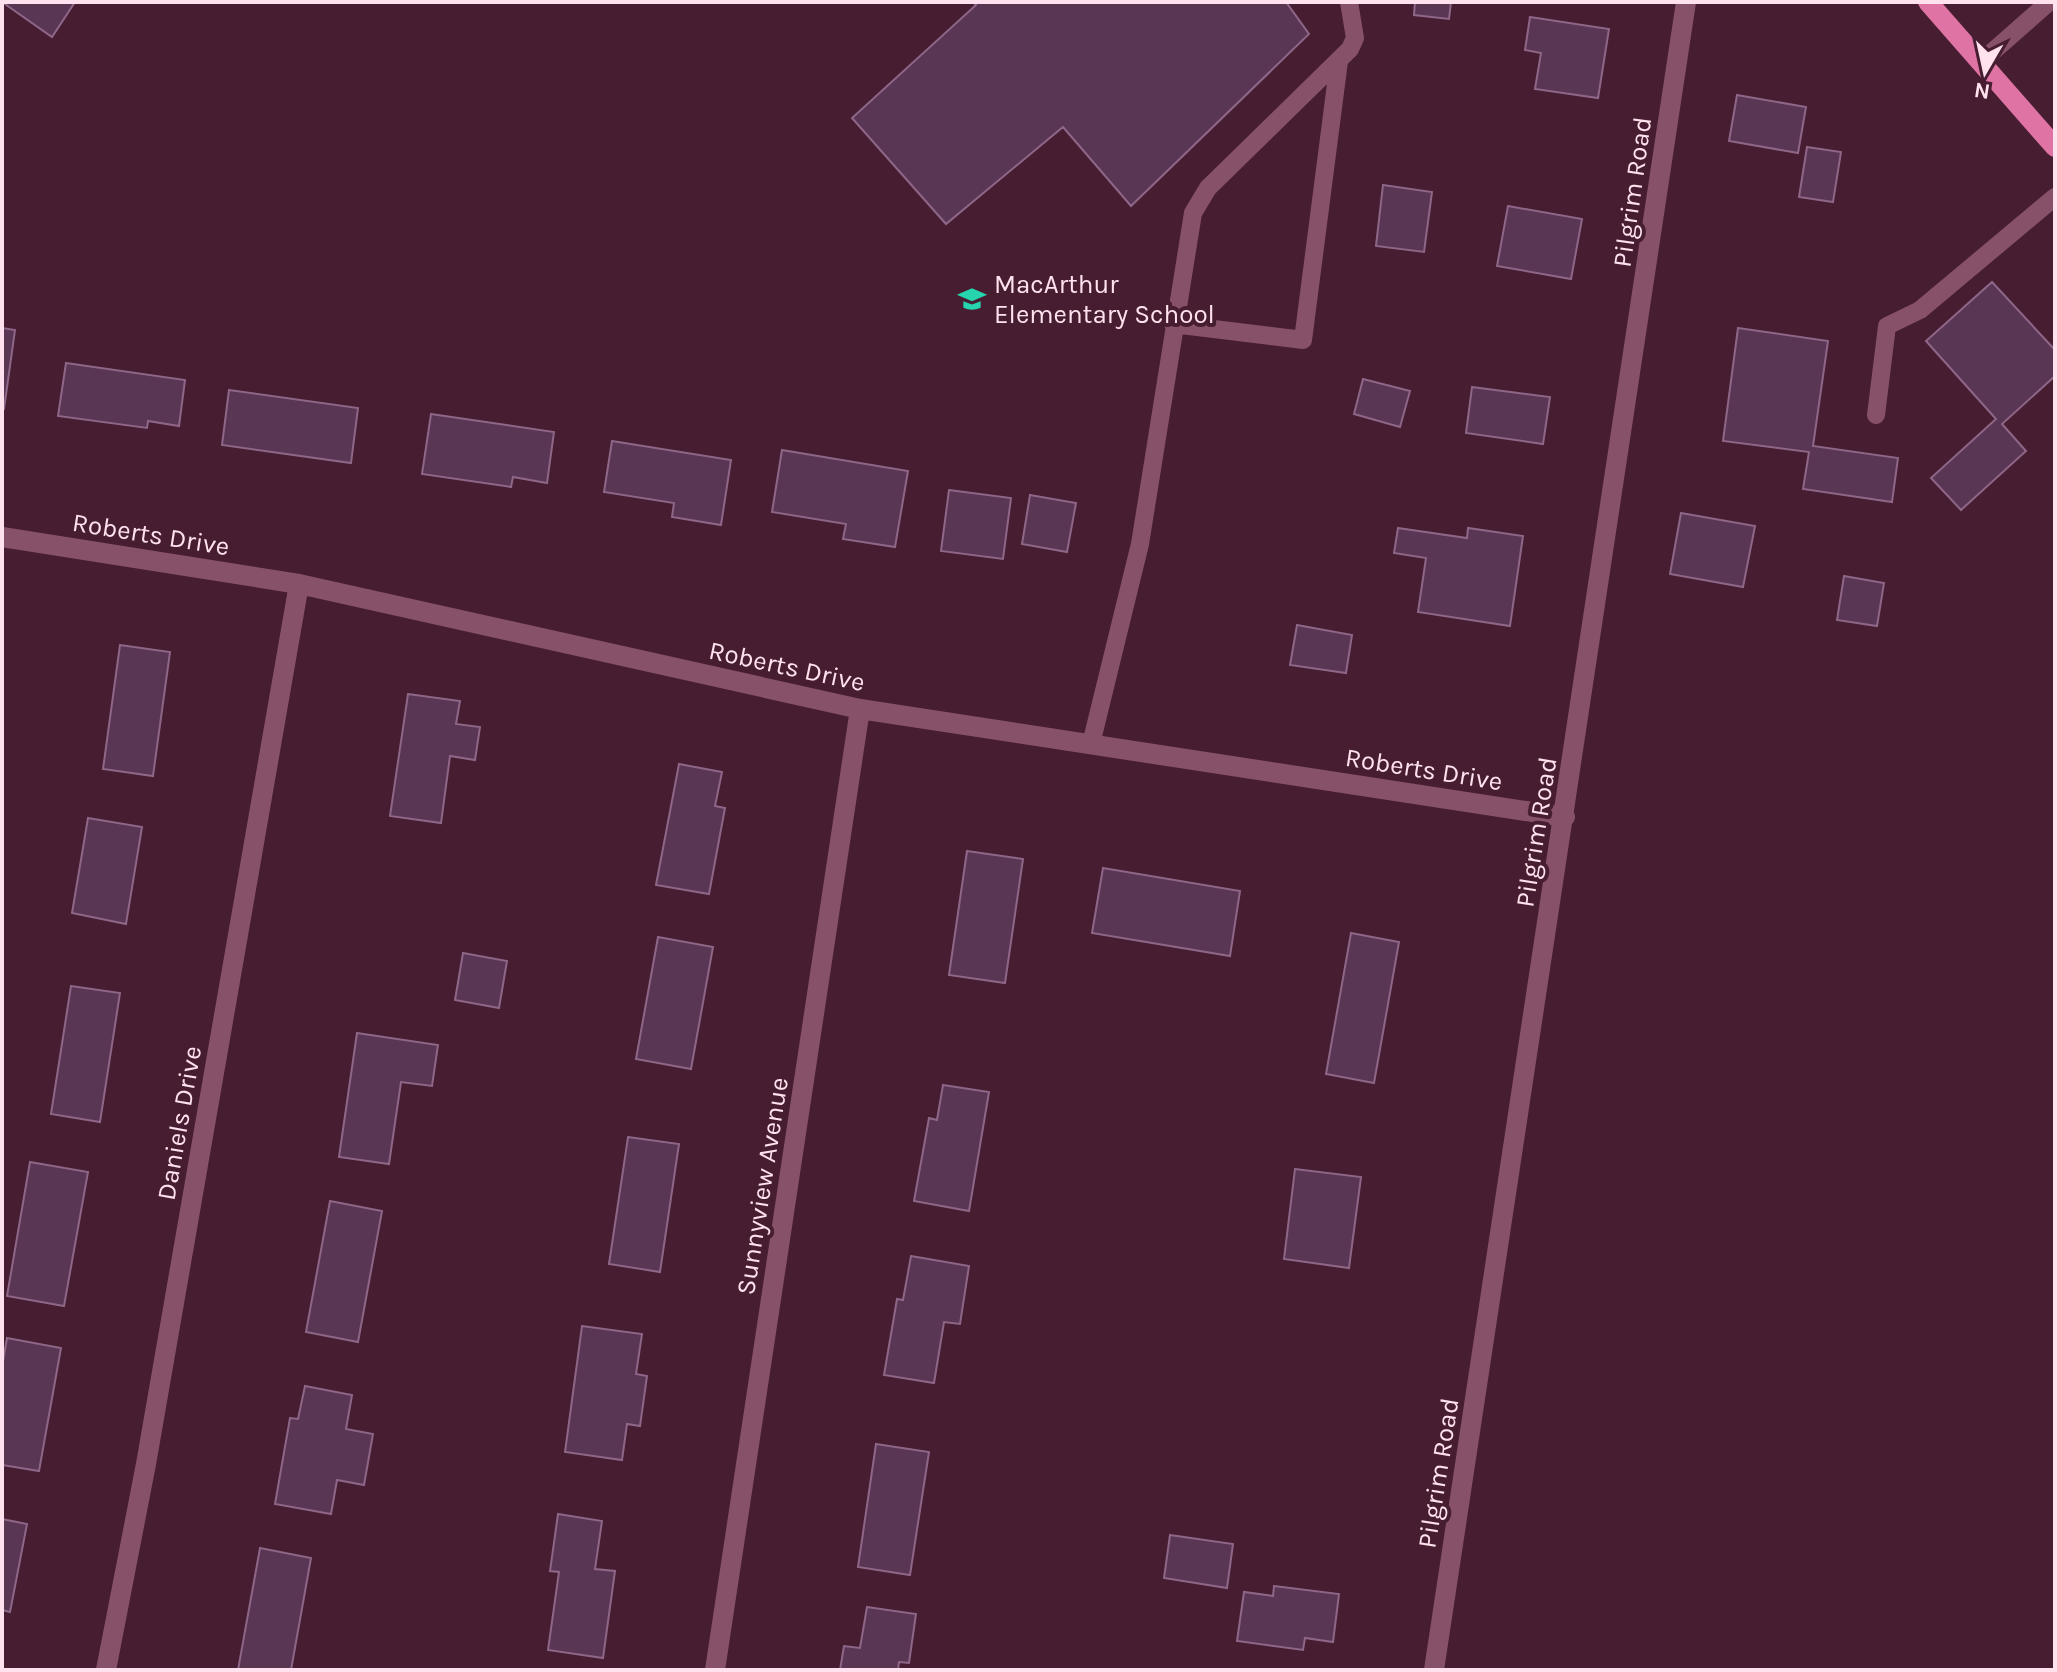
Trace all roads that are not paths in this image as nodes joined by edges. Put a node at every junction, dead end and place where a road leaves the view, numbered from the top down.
1 (1349, 2) edge
2 (1686, 2) edge
3 (1928, 2) edge
4 (2049, 2) edge
5 (1339, 61) junction
6 (1982, 61) junction
7 (2055, 147) edge
8 (2055, 197) edge
9 (1173, 324) junction
10 (1876, 415) dead end
11 (2, 537) edge
12 (299, 584) junction
13 (860, 709) junction
14 (1091, 744) junction
15 (1565, 817) junction
16 (106, 1670) edge
17 (715, 1670) edge
18 (1434, 1670) edge

1 - 5 lane
2 - 15 street, Pilgrim Road
3 - 6 main road
4 - 6 lane
5 - 9 lane
5 - 9 lane
6 - 7 main road
8 - 10 lane
9 - 14 lane
11 - 12 street, Roberts Drive
12 - 13 street, Roberts Drive
12 - 16 street, Daniels Drive
13 - 14 street, Roberts Drive
13 - 17 street, Sunnyview Avenue
14 - 15 street, Roberts Drive
15 - 18 street, Pilgrim Road

